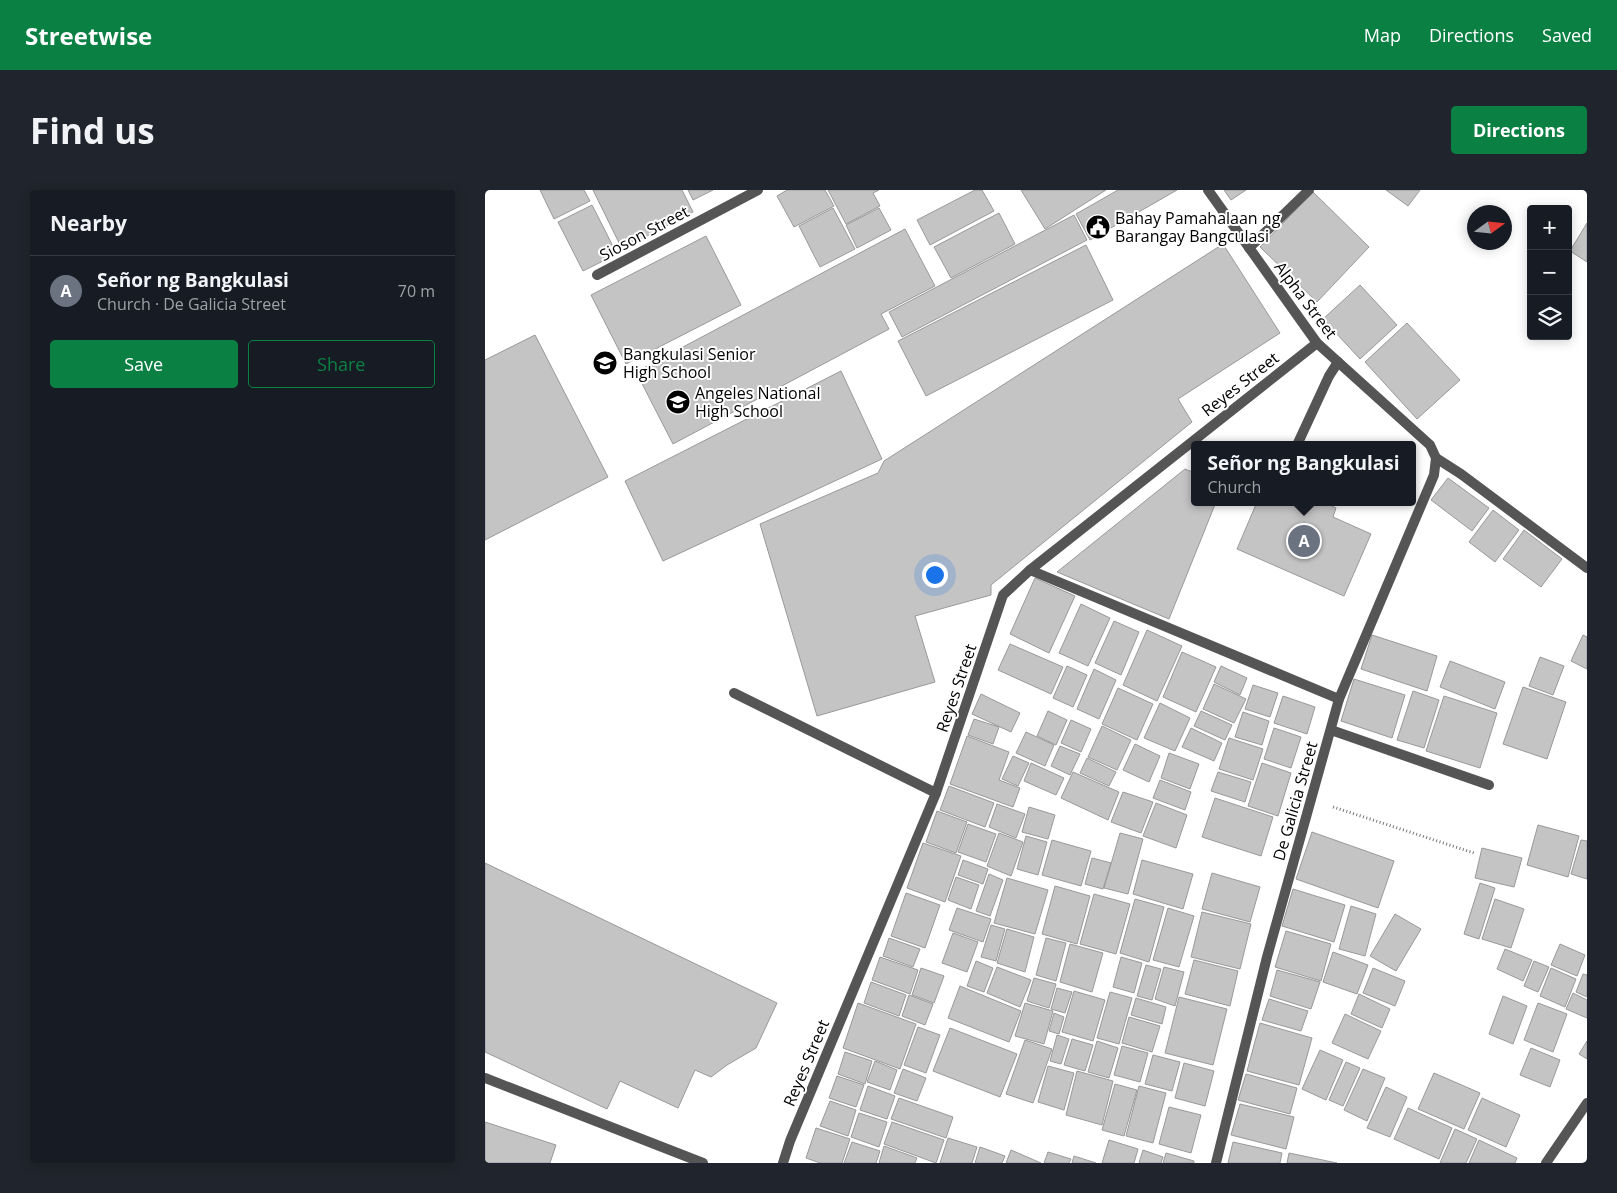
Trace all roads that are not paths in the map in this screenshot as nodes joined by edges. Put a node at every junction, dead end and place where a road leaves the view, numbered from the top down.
1 (758, 190) edge
2 (1208, 190) edge
3 (1309, 190) edge
4 (1249, 248) junction
5 (597, 275) dead end
6 (1317, 343) junction
7 (1338, 362) junction
8 (1193, 441) edge
9 (1299, 441) edge
10 (1191, 442) edge
11 (1436, 458) junction
12 (1587, 568) edge
13 (1029, 570) junction
14 (735, 693) dead end
15 (1339, 699) junction
16 (1331, 730) junction
17 (1489, 786) dead end
18 (936, 793) junction
19 (485, 1078) edge
20 (1587, 1103) edge
21 (703, 1163) edge
22 (783, 1163) edge
23 (1216, 1163) edge
24 (1546, 1163) edge

1 - 5 street, Sioson Street
2 - 4 street, Alpha Street
3 - 4 street
4 - 6 street, Alpha Street
6 - 7 street, Alpha Street
6 - 8 street, Reyes Street
7 - 9 street
7 - 11 street, Alpha Street
10 - 13 street, Reyes Street
11 - 12 street
11 - 15 street, De Galicia Street
13 - 15 street
13 - 18 street, Reyes Street
14 - 18 street
15 - 16 street, De Galicia Street
16 - 17 street
16 - 23 street, De Galicia Street
18 - 22 street, Reyes Street
19 - 21 street
20 - 24 street

